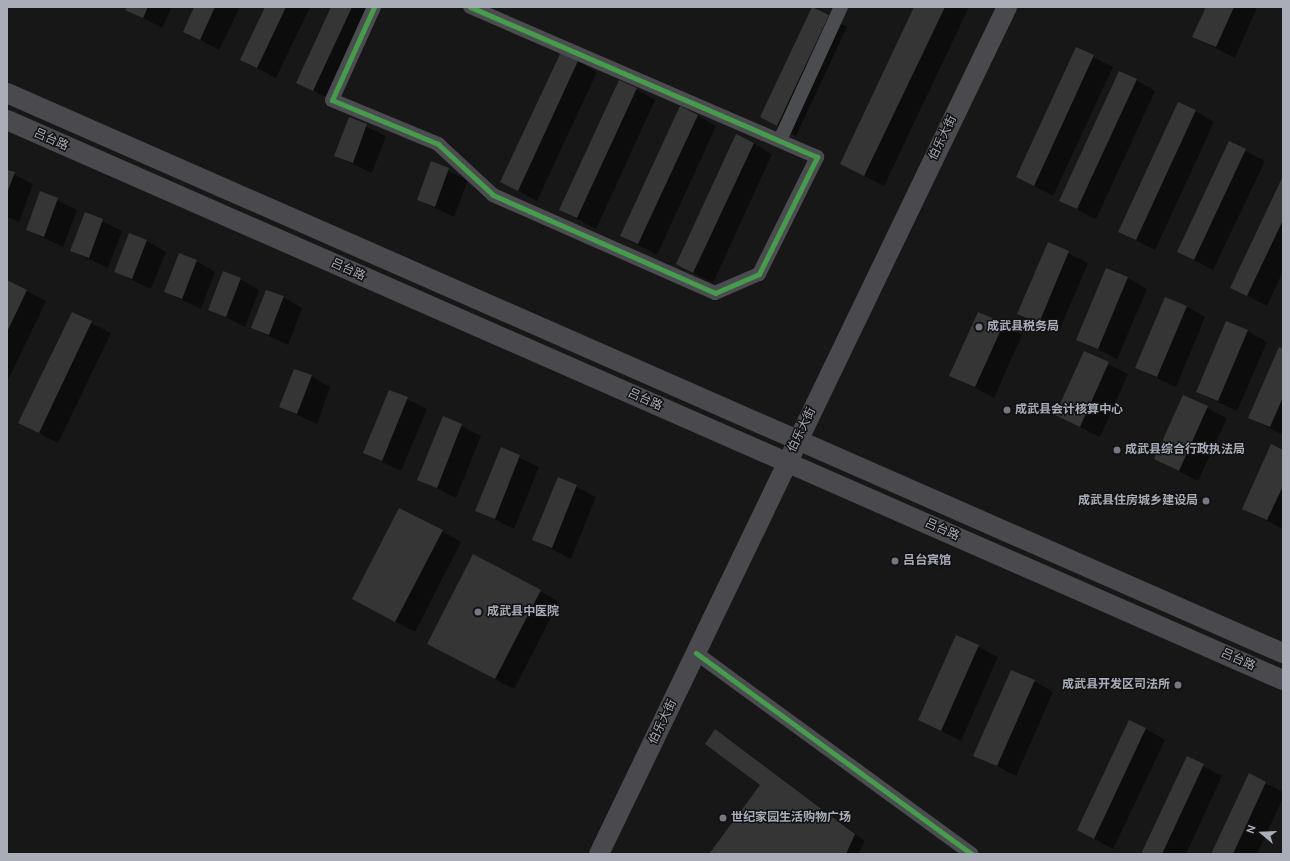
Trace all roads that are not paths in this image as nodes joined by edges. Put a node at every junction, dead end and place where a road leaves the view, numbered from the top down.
1 (374, 7) edge
2 (470, 7) edge
3 (841, 7) edge
4 (1007, 7) edge
5 (7, 93) edge
6 (7, 120) edge
7 (780, 140) junction
8 (797, 441) junction
9 (787, 462) junction
10 (696, 653) junction
11 (1283, 653) edge
12 (1283, 680) edge
13 (599, 854) edge
14 (972, 854) edge

1 - 7 street
2 - 7 street
3 - 7 street
4 - 8 main road, 伯乐大街
5 - 8 main road, 吕台路
6 - 9 main road, 吕台路
8 - 9 main road, 伯乐大街
8 - 11 main road, 吕台路
9 - 10 main road, 伯乐大街
9 - 12 main road, 吕台路
10 - 13 main road, 伯乐大街
10 - 14 street

